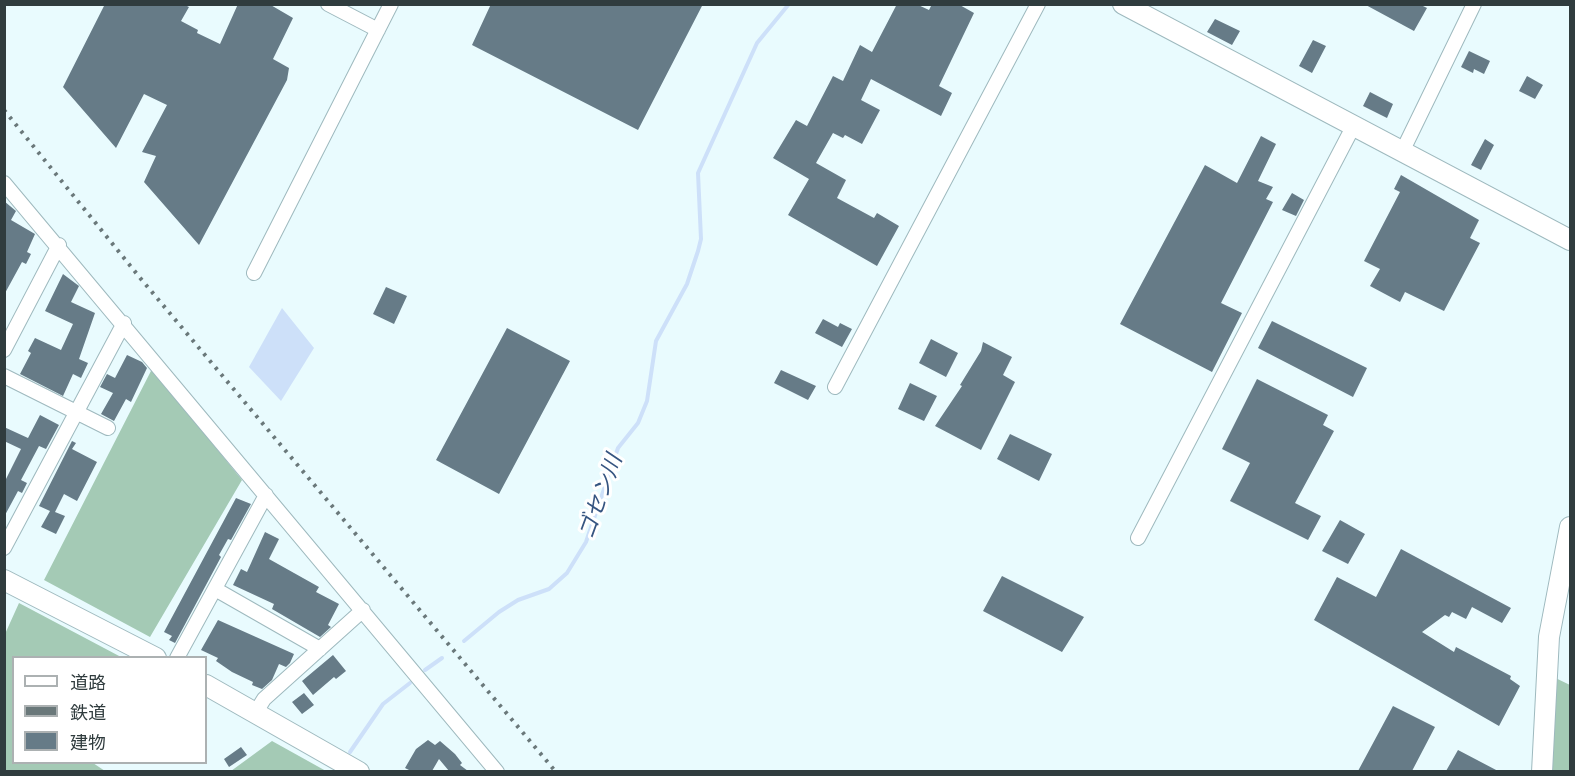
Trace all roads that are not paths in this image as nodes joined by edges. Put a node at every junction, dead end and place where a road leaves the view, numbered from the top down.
1 (328, 4) edge
2 (391, 4) edge
3 (1038, 4) edge
4 (1123, 4) edge
5 (1474, 4) edge
6 (378, 30) junction
7 (1353, 127) junction
8 (1402, 152) junction
9 (4, 183) edge
10 (1570, 240) edge
11 (59, 245) junction
12 (254, 273) dead end
13 (124, 323) junction
14 (4, 350) edge
15 (4, 376) edge
16 (835, 387) dead end
17 (77, 412) junction
18 (108, 428) dead end
19 (267, 495) junction
20 (1570, 527) edge
21 (1138, 538) dead end
22 (4, 548) edge
23 (4, 580) edge
24 (215, 590) junction
25 (363, 610) junction
26 (320, 649) junction
27 (154, 656) edge
28 (178, 656) edge
29 (207, 686) edge
30 (256, 712) junction
31 (359, 771) edge
32 (497, 771) edge
33 (1542, 771) edge

1 - 6 street
2 - 6 street
3 - 16 street
4 - 7 street
5 - 8 street
6 - 12 street
7 - 8 street
7 - 21 street
8 - 10 street
9 - 11 street
11 - 13 street
11 - 14 street
13 - 17 street
13 - 19 street
15 - 17 street
17 - 18 street
17 - 22 street
19 - 24 street
19 - 25 street
20 - 33 street
23 - 27 street
24 - 26 street
24 - 28 street
25 - 26 street
25 - 32 street
26 - 30 street
29 - 30 street
30 - 31 street

